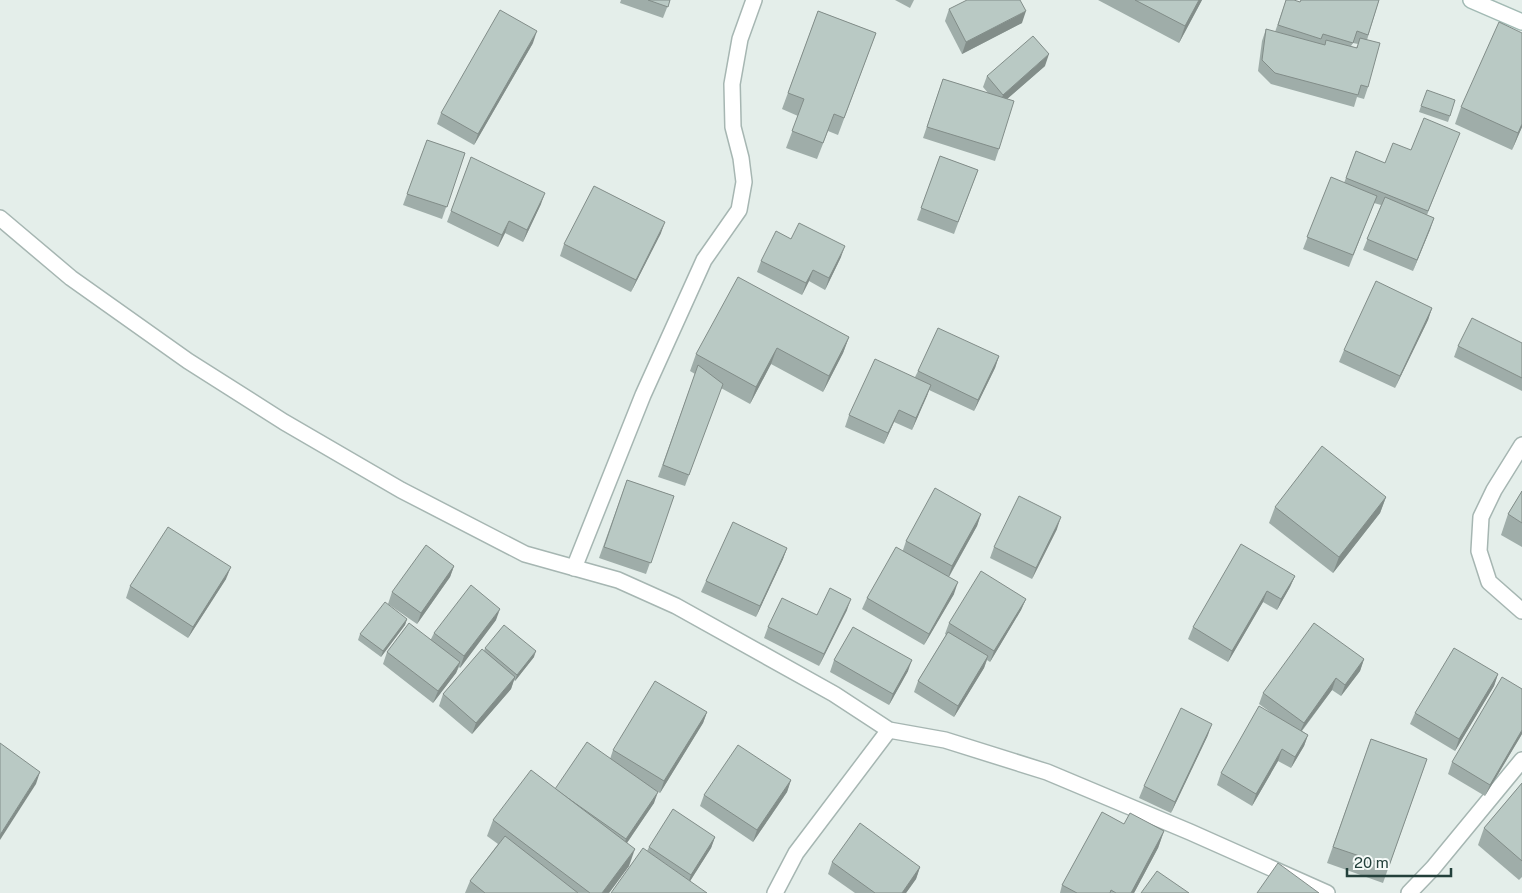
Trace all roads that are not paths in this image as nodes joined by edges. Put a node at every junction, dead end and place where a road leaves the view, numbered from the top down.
1 (754, 0) edge
2 (1471, 0) edge
3 (1522, 22) edge
4 (0, 218) edge
5 (1522, 445) edge
6 (574, 568) junction
7 (1522, 611) edge
8 (889, 730) junction
9 (1522, 760) edge
10 (775, 893) edge
11 (1327, 893) edge
12 (1409, 893) edge

1 - 6 street
2 - 3 street
4 - 6 street
5 - 7 street
6 - 8 street
8 - 10 street
8 - 11 street
9 - 12 street

